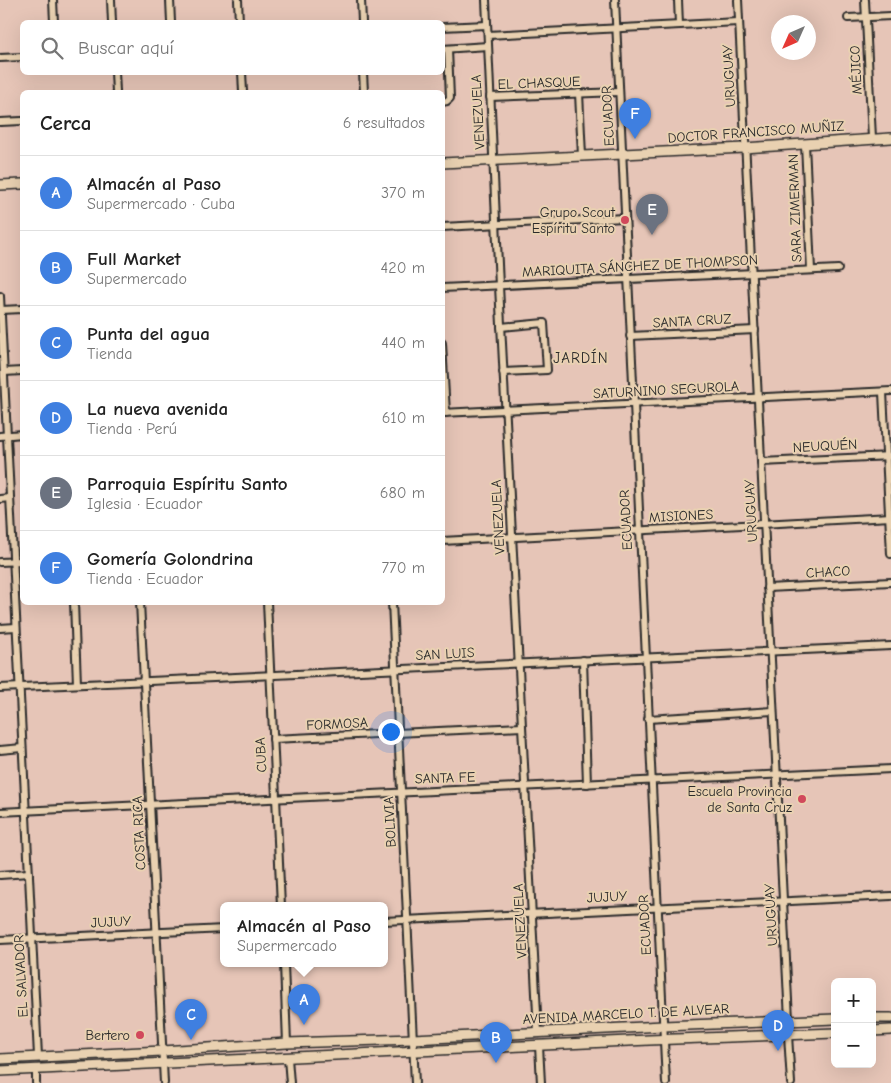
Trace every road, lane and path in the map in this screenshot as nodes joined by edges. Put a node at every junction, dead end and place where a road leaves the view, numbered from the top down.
1 (53, 0) edge
2 (111, 0) edge
3 (170, 0) edge
4 (238, 0) edge
5 (361, 0) edge
6 (486, 0) edge
7 (615, 0) edge
8 (678, 0) edge
9 (738, 0) edge
10 (865, 0) edge
11 (891, 16) edge
12 (866, 17) junction
13 (848, 18) dead end
14 (54, 20) edge
15 (112, 20) edge
16 (171, 20) edge
17 (239, 20) edge
18 (362, 20) edge
19 (738, 22) junction
20 (487, 24) junction
21 (679, 25) junction
22 (445, 27) edge
23 (616, 28) junction
24 (488, 34) junction
25 (488, 46) junction
26 (445, 49) edge
27 (20, 57) edge
28 (0, 58) edge
29 (115, 75) edge
30 (242, 75) edge
31 (364, 75) edge
32 (116, 90) edge
33 (243, 90) edge
34 (364, 90) edge
35 (619, 92) junction
36 (579, 93) junction
37 (490, 97) junction
38 (445, 101) edge
39 (20, 121) edge
40 (0, 122) edge
41 (872, 138) junction
42 (891, 138) edge
43 (805, 144) junction
44 (744, 148) junction
45 (622, 154) junction
46 (582, 156) junction
47 (493, 161) junction
48 (445, 163) edge
49 (20, 184) edge
50 (0, 185) edge
51 (625, 218) junction
52 (496, 224) junction
53 (445, 227) edge
54 (838, 269) dead end
55 (811, 270) junction
56 (752, 273) junction
57 (628, 280) junction
58 (499, 286) junction
59 (445, 288) edge
60 (0, 296) edge
61 (20, 309) edge
62 (1, 310) edge
63 (501, 327) junction
64 (755, 330) junction
65 (1, 331) edge
66 (630, 336) junction
67 (20, 371) edge
68 (4, 372) junction
69 (503, 372) junction
70 (2, 381) edge
71 (891, 391) edge
72 (883, 392) junction
73 (758, 398) junction
74 (633, 404) junction
75 (505, 410) junction
76 (445, 413) edge
77 (20, 434) edge
78 (3, 435) edge
79 (889, 456) edge
80 (761, 462) junction
81 (10, 498) junction
82 (0, 499) edge
83 (890, 517) edge
84 (764, 524) junction
85 (639, 531) junction
86 (512, 538) junction
87 (445, 541) edge
88 (891, 554) edge
89 (20, 561) edge
90 (0, 562) edge
91 (13, 562) junction
92 (891, 582) edge
93 (767, 588) junction
94 (74, 605) edge
95 (140, 605) edge
96 (267, 605) edge
97 (392, 605) edge
98 (16, 627) junction
99 (0, 628) edge
100 (891, 646) edge
101 (770, 651) junction
102 (645, 658) junction
103 (583, 660) junction
104 (518, 663) junction
105 (395, 669) junction
106 (270, 675) junction
107 (144, 681) junction
108 (77, 684) junction
109 (19, 687) junction
110 (0, 688) edge
111 (773, 711) junction
112 (648, 719) junction
113 (522, 727) junction
114 (398, 733) junction
115 (273, 739) junction
116 (22, 748) junction
117 (0, 750) edge
118 (891, 769) edge
119 (776, 775) junction
120 (651, 782) junction
121 (587, 784) junction
122 (525, 788) junction
123 (401, 792) junction
124 (276, 798) junction
125 (150, 804) junction
126 (26, 810) junction
127 (0, 812) edge
128 (28, 874) junction
129 (0, 875) edge
130 (891, 896) edge
131 (782, 901) junction
132 (281, 902) edge
133 (657, 907) junction
134 (533, 914) junction
135 (407, 920) junction
136 (388, 921) edge
137 (220, 929) edge
138 (156, 932) junction
139 (32, 938) junction
140 (0, 940) edge
141 (284, 967) edge
142 (876, 1018) edge
143 (891, 1018) edge
144 (831, 1019) edge
145 (789, 1020) junction
146 (664, 1026) junction
147 (891, 1030) edge
148 (876, 1031) edge
149 (538, 1032) junction
150 (831, 1033) edge
151 (788, 1035) junction
152 (413, 1039) junction
153 (664, 1039) junction
154 (288, 1044) junction
155 (539, 1046) junction
156 (162, 1052) junction
157 (414, 1052) junction
158 (38, 1056) junction
159 (288, 1058) junction
160 (0, 1059) edge
161 (163, 1063) junction
162 (36, 1068) junction
163 (0, 1071) edge
164 (36, 1083) edge
165 (164, 1083) edge
166 (290, 1083) edge
167 (415, 1083) edge
168 (541, 1083) edge
169 (666, 1083) edge
170 (791, 1083) edge

1 - 14 street
2 - 15 street
3 - 16 street
4 - 17 street
5 - 18 street
6 - 20 street, VENEZUELA
7 - 23 street, ECUADOR
8 - 21 street
9 - 19 street, URUGUAY
10 - 12 street, MÉJICO
11 - 12 street
12 - 13 street
12 - 41 street, MÉJICO
19 - 21 street
19 - 44 street, URUGUAY
20 - 22 street
20 - 24 street, VENEZUELA
21 - 23 street
23 - 24 street
23 - 35 street, ECUADOR
24 - 25 street, VENEZUELA
25 - 26 street
25 - 37 street, VENEZUELA
26 - 38 street
27 - 28 street
29 - 32 street
30 - 33 street
31 - 34 street
35 - 36 street, EL CHASQUE
35 - 45 street, ECUADOR
36 - 37 street, EL CHASQUE
36 - 46 street
37 - 47 street, VENEZUELA
39 - 40 street
41 - 42 main road, DOCTOR FRANCISCO MUÑIZ
41 - 43 main road, DOCTOR FRANCISCO MUÑIZ
43 - 44 main road, DOCTOR FRANCISCO MUÑIZ
43 - 55 street, SARA ZIMERMAN
44 - 45 main road, DOCTOR FRANCISCO MUÑIZ
44 - 56 street, URUGUAY
45 - 46 main road, DOCTOR FRANCISCO MUÑIZ
45 - 51 street, ECUADOR
46 - 47 main road, DOCTOR FRANCISCO MUÑIZ
47 - 48 main road, DOCTOR FRANCISCO MUÑIZ
47 - 52 street, VENEZUELA
49 - 50 main road
51 - 52 street
51 - 57 street, ECUADOR
52 - 53 street
52 - 58 street, VENEZUELA
54 - 55 street, MARIQUITA SÁNCHEZ DE THOMPSON
55 - 56 street, MARIQUITA SÁNCHEZ DE THOMPSON
56 - 57 street, MARIQUITA SÁNCHEZ DE THOMPSON
56 - 64 street, URUGUAY
57 - 58 street, MARIQUITA SÁNCHEZ DE THOMPSON
57 - 66 street, ECUADOR
58 - 59 street, MARIQUITA SÁNCHEZ DE THOMPSON
58 - 63 street, VENEZUELA
60 - 62 street, EL SALVADOR
61 - 62 street
62 - 65 street, EL SALVADOR
63 - 69 street, VENEZUELA
63 - 69 street
64 - 66 street, SANTA CRUZ
64 - 73 street, URUGUAY
65 - 68 street, EL SALVADOR
66 - 74 street, ECUADOR
67 - 68 street
68 - 70 street, EL SALVADOR
69 - 75 street, VENEZUELA
70 - 78 street, EL SALVADOR
71 - 72 street, SATURNINO SEGUROLA
72 - 73 street, SATURNINO SEGUROLA
72 - 79 street
73 - 74 street, SATURNINO SEGUROLA
73 - 80 street, URUGUAY
74 - 75 street, SATURNINO SEGUROLA
74 - 85 street, ECUADOR
75 - 76 street, SATURNINO SEGUROLA
75 - 86 street, VENEZUELA
77 - 78 street
78 - 81 street, EL SALVADOR
79 - 80 street, NEUQUÉN
79 - 83 street
80 - 84 street, URUGUAY
81 - 82 street
81 - 91 street, EL SALVADOR
83 - 84 street, MISIONES
83 - 88 street
84 - 85 street, MISIONES
84 - 93 street, URUGUAY
85 - 86 street, MISIONES
85 - 102 street, ECUADOR
86 - 87 street, MISIONES
86 - 104 street, VENEZUELA
89 - 91 street
90 - 91 street
91 - 98 street, EL SALVADOR
92 - 93 street, CHACO
93 - 101 street, URUGUAY
94 - 108 street
95 - 107 street, COSTA RICA
96 - 106 street, CUBA
97 - 105 street, BOLIVIA
98 - 99 street
98 - 109 street, EL SALVADOR
100 - 101 street, SAN LUIS
101 - 102 street, SAN LUIS
101 - 111 street, URUGUAY
102 - 103 street, SAN LUIS
102 - 112 street, ECUADOR
103 - 104 street, SAN LUIS
103 - 121 street
104 - 105 street, SAN LUIS
104 - 113 street, VENEZUELA
105 - 106 street, SAN LUIS
105 - 114 street, BOLIVIA
106 - 107 street, SAN LUIS
106 - 115 street, CUBA
107 - 108 street, SAN LUIS
107 - 125 street, COSTA RICA
108 - 109 street, SAN LUIS
109 - 110 street, SAN LUIS
109 - 116 street, EL SALVADOR
111 - 112 street
111 - 119 street, URUGUAY
112 - 120 street, ECUADOR
113 - 114 street, FORMOSA
113 - 122 street, VENEZUELA
114 - 115 street, FORMOSA
114 - 123 street, BOLIVIA
115 - 124 street, CUBA
116 - 117 street
116 - 126 street, EL SALVADOR
118 - 119 street, SANTA FE
119 - 120 street, SANTA FE
119 - 131 street, URUGUAY
120 - 121 street, SANTA FE
120 - 133 street, ECUADOR
121 - 122 street, SANTA FE
122 - 123 street, SANTA FE
122 - 134 street, VENEZUELA
123 - 124 street, SANTA FE
123 - 135 street, BOLIVIA
124 - 125 street, SANTA FE
124 - 132 street, CUBA
125 - 126 street, SANTA FE
125 - 138 street, COSTA RICA
126 - 127 street, SANTA FE
126 - 128 street, EL SALVADOR
128 - 129 street
128 - 139 street, EL SALVADOR
130 - 131 street, JUJUY
131 - 133 street, JUJUY
131 - 145 street, URUGUAY
133 - 134 street, JUJUY
133 - 146 street, ECUADOR
134 - 135 street, JUJUY
134 - 149 street, VENEZUELA
135 - 136 street, JUJUY
135 - 152 street, BOLIVIA
137 - 138 street, JUJUY
138 - 139 street, JUJUY
138 - 156 street, COSTA RICA
139 - 140 street, JUJUY
139 - 158 street, EL SALVADOR
141 - 154 street
142 - 143 main road
144 - 145 main road, AVENIDA MARCELO T. DE ALVEAR
145 - 146 main road, AVENIDA MARCELO T. DE ALVEAR
146 - 149 main road, AVENIDA MARCELO T. DE ALVEAR
146 - 153 street, ECUADOR
147 - 148 main road
149 - 152 main road, AVENIDA MARCELO T. DE ALVEAR
150 - 151 main road, AVENIDA MARCELO T. DE ALVEAR
151 - 153 main road, AVENIDA MARCELO T. DE ALVEAR
151 - 170 street
152 - 154 main road, AVENIDA MARCELO T. DE ALVEAR
152 - 157 street, BOLIVIA
153 - 155 main road, AVENIDA MARCELO T. DE ALVEAR
153 - 169 street, ECUADOR
154 - 156 main road, AVENIDA MARCELO T. DE ALVEAR
155 - 157 main road, AVENIDA MARCELO T. DE ALVEAR
155 - 168 street
156 - 158 main road, AVENIDA MARCELO T. DE ALVEAR
156 - 161 street, COSTA RICA
157 - 159 main road, AVENIDA MARCELO T. DE ALVEAR
157 - 167 street, BOLIVIA
158 - 160 main road, AVENIDA MARCELO T. DE ALVEAR
159 - 161 main road, AVENIDA MARCELO T. DE ALVEAR
159 - 166 street
161 - 162 main road, AVENIDA MARCELO T. DE ALVEAR
161 - 165 street, COSTA RICA
162 - 163 main road, AVENIDA MARCELO T. DE ALVEAR
162 - 164 street

